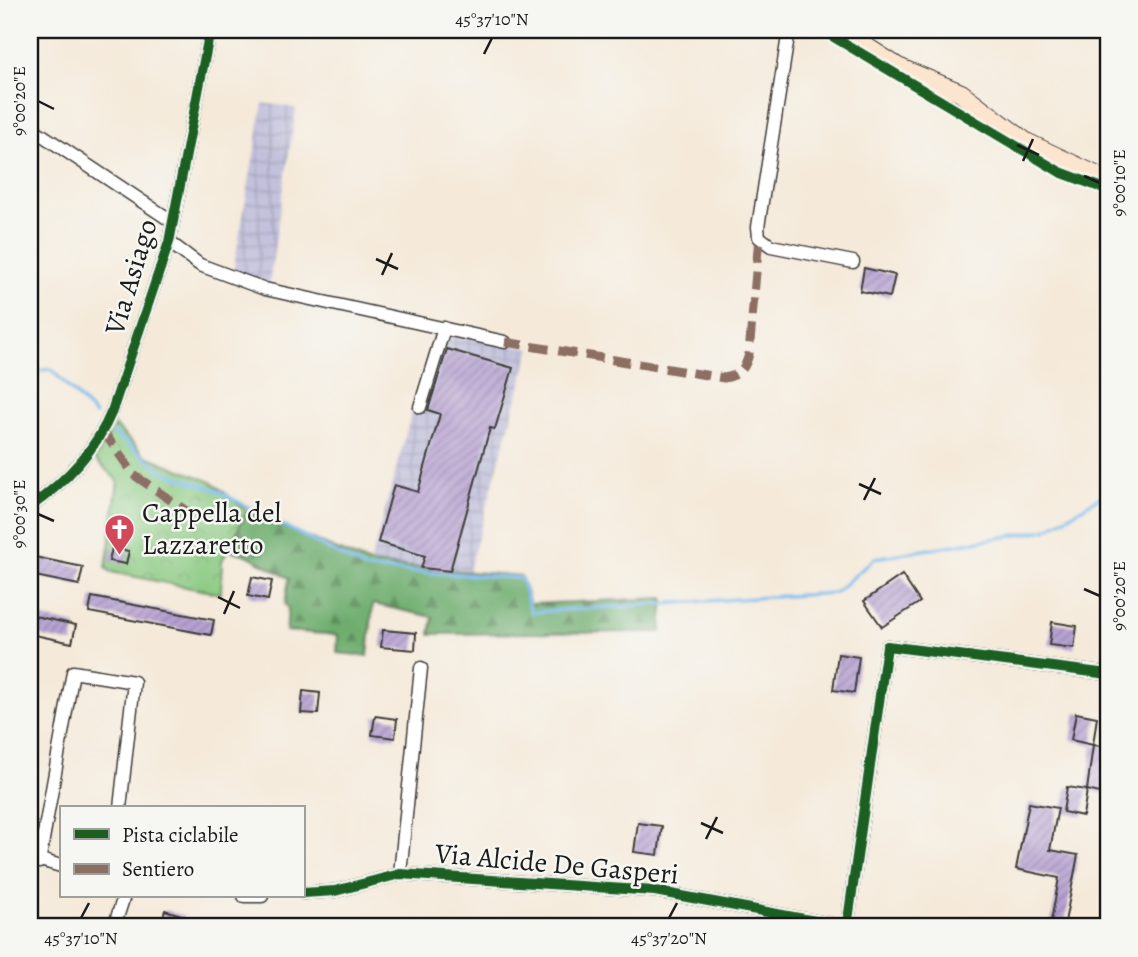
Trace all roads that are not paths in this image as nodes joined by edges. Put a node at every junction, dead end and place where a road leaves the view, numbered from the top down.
1 (210, 30) edge
2 (789, 30) edge
3 (841, 30) edge
4 (30, 127) edge
5 (1108, 181) edge
6 (173, 222) junction
7 (169, 243) junction
8 (853, 262) dead end
9 (444, 328) junction
10 (506, 342) dead end
11 (420, 408) dead end
12 (30, 506) edge
13 (421, 668) dead end
14 (1108, 674) edge
15 (120, 806) edge
16 (34, 860) edge
17 (60, 866) edge
18 (400, 874) junction
19 (304, 893) edge
20 (123, 898) edge
21 (114, 927) edge

1 - 6 street, Via Asiago
2 - 8 street
3 - 5 street
4 - 6 street
6 - 7 street, Via Asiago
7 - 9 street
7 - 12 street, Via Asiago
9 - 10 street
9 - 11 street
13 - 18 street
14 - 18 street, Via Alcide De Gasperi
15 - 16 street
16 - 17 street
18 - 19 street, Via Alcide De Gasperi
20 - 21 street

